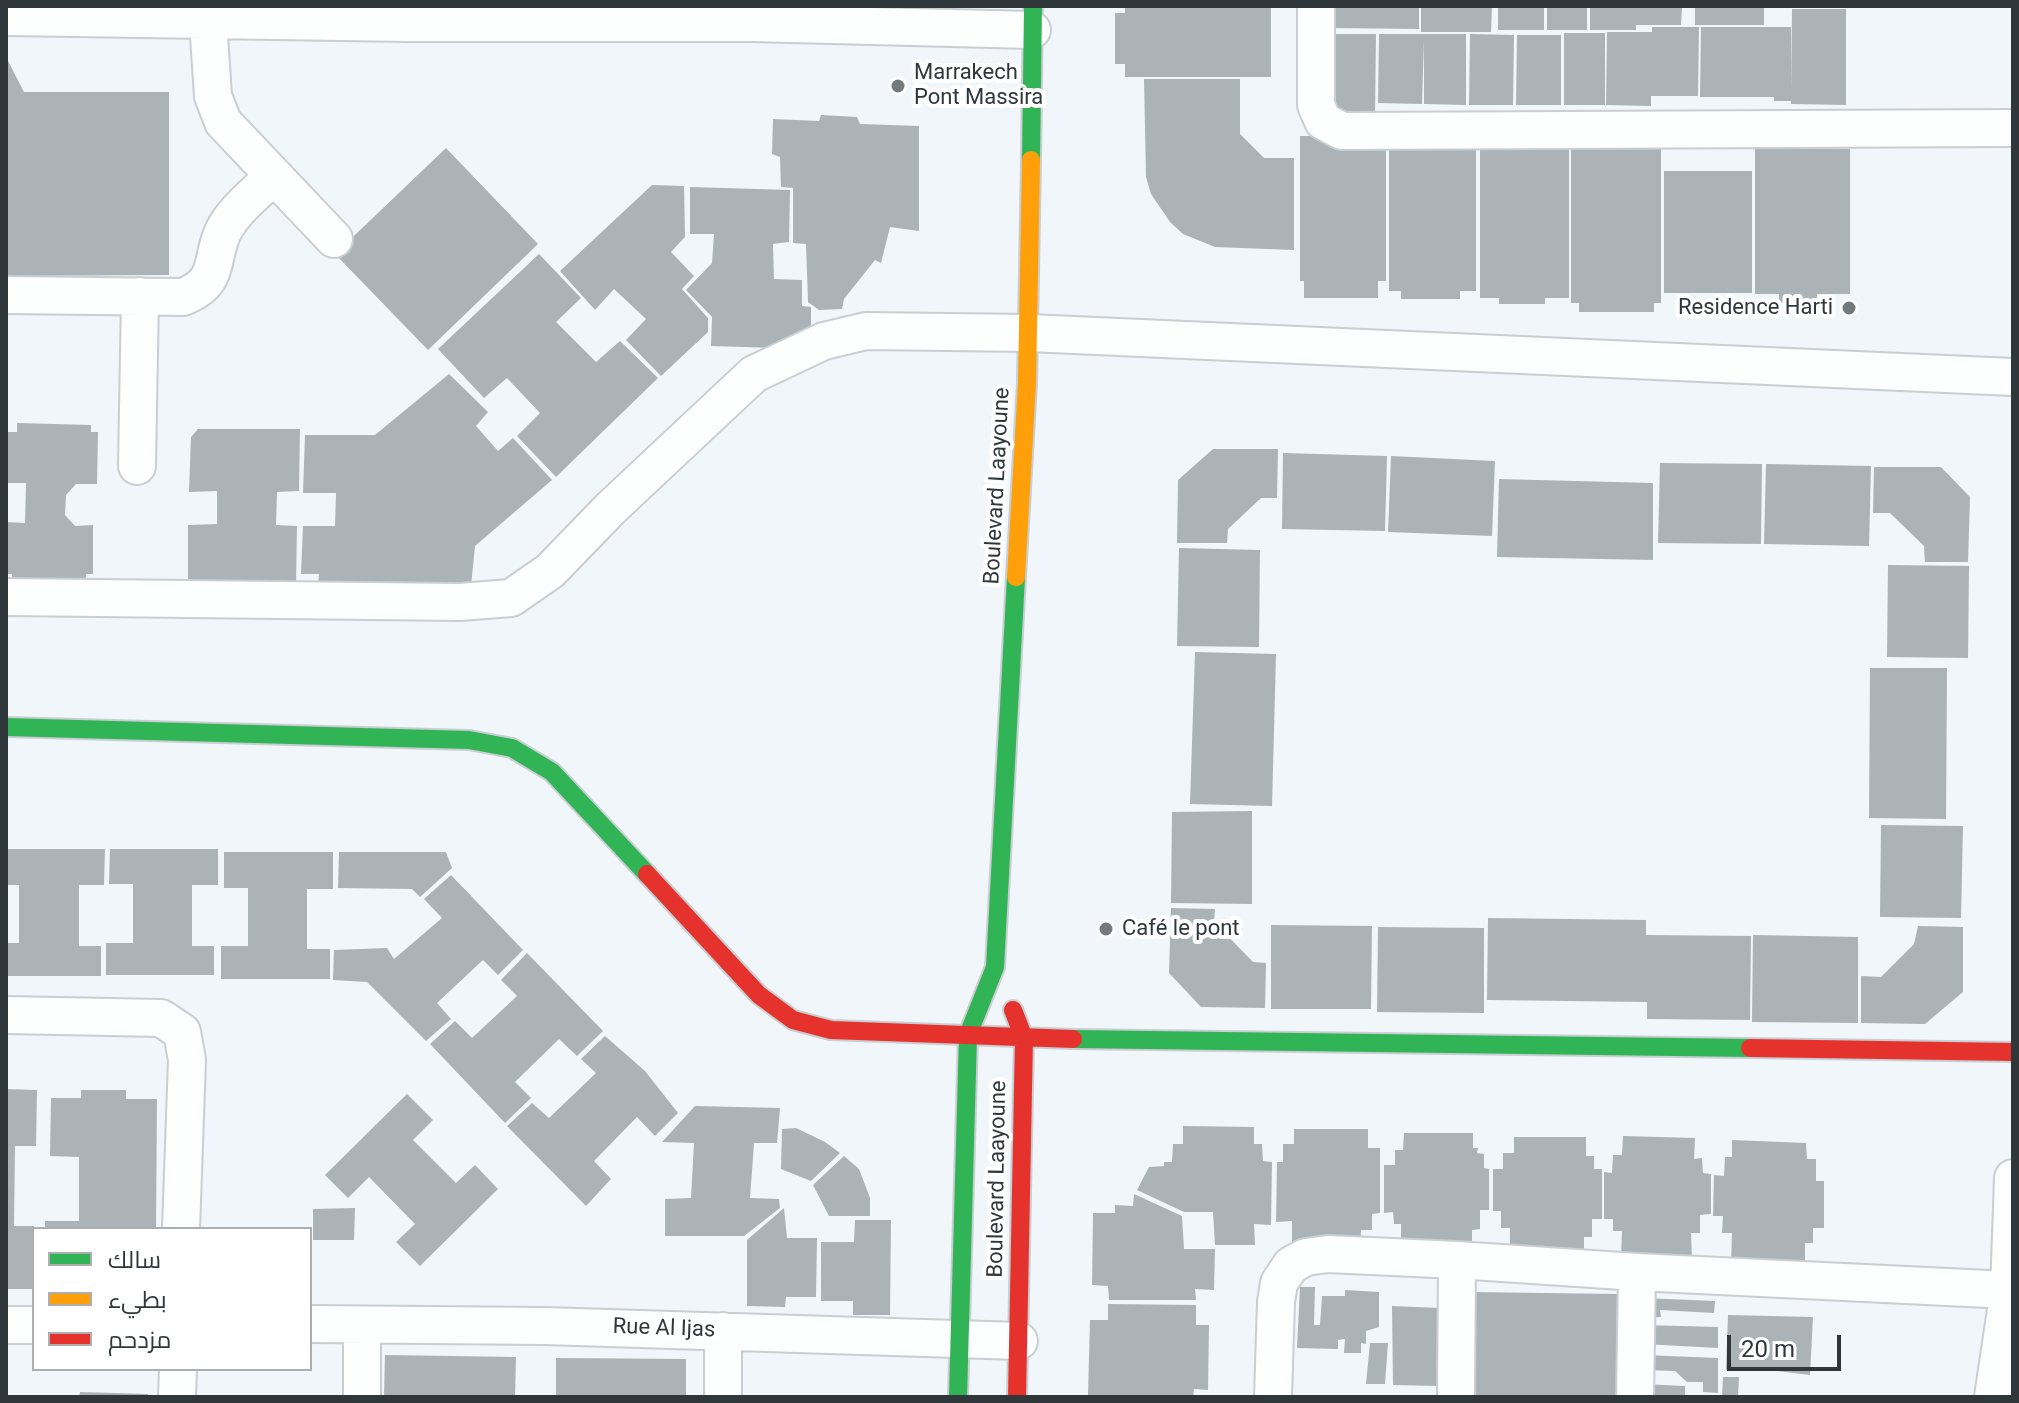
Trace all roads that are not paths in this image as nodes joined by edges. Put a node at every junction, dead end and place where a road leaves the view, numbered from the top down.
1 (1316, 6) edge
2 (12, 13) edge
3 (408, 15) edge
4 (751, 15) edge
5 (219, 16) edge
6 (1032, 18) edge
7 (2013, 128) edge
8 (274, 176) junction
9 (334, 239) dead end
10 (6, 295) edge
11 (140, 296) junction
12 (1029, 333) junction
13 (2013, 377) edge
14 (137, 466) dead end
15 (6, 597) edge
16 (6, 727) edge
17 (995, 967) junction
18 (6, 1015) edge
19 (968, 1035) junction
20 (1024, 1038) junction
21 (2013, 1052) edge
22 (2013, 1178) edge
23 (181, 1227) edge
24 (1457, 1260) junction
25 (1637, 1272) junction
26 (2009, 1290) junction
27 (312, 1324) edge
28 (6, 1325) edge
29 (32, 1325) edge
30 (362, 1325) junction
31 (723, 1331) junction
32 (959, 1339) junction
33 (1019, 1341) junction
34 (178, 1371) edge
35 (177, 1397) edge
36 (362, 1397) edge
37 (723, 1397) edge
38 (958, 1397) edge
39 (1017, 1397) edge
40 (1273, 1397) edge
41 (1456, 1397) edge
42 (1635, 1397) edge
43 (1993, 1397) edge

1 - 7 street
2 - 5 street
3 - 4 street
3 - 5 street
4 - 6 street
5 - 8 street
6 - 12 street, Boulevard Laayoune
8 - 9 street
8 - 11 street
10 - 11 street
11 - 14 street
12 - 13 street
12 - 15 street
12 - 17 street, Boulevard Laayoune
16 - 19 street
17 - 19 street, Boulevard Laayoune
17 - 20 street, Boulevard Laayoune
18 - 23 street
19 - 20 street
19 - 32 street, Boulevard Laayoune
20 - 21 street
20 - 33 street, Boulevard Laayoune
22 - 26 street
24 - 25 street
24 - 40 street
24 - 41 street
25 - 26 street
25 - 42 street
26 - 43 street
27 - 30 street, Rue Al Ijas
28 - 29 street
30 - 31 street, Rue Al Ijas
30 - 36 street
31 - 32 street, Rue Al Ijas
31 - 37 street
32 - 33 street, Rue Al Ijas
32 - 38 street, Boulevard Laayoune
33 - 39 street, Boulevard Laayoune
34 - 35 street

